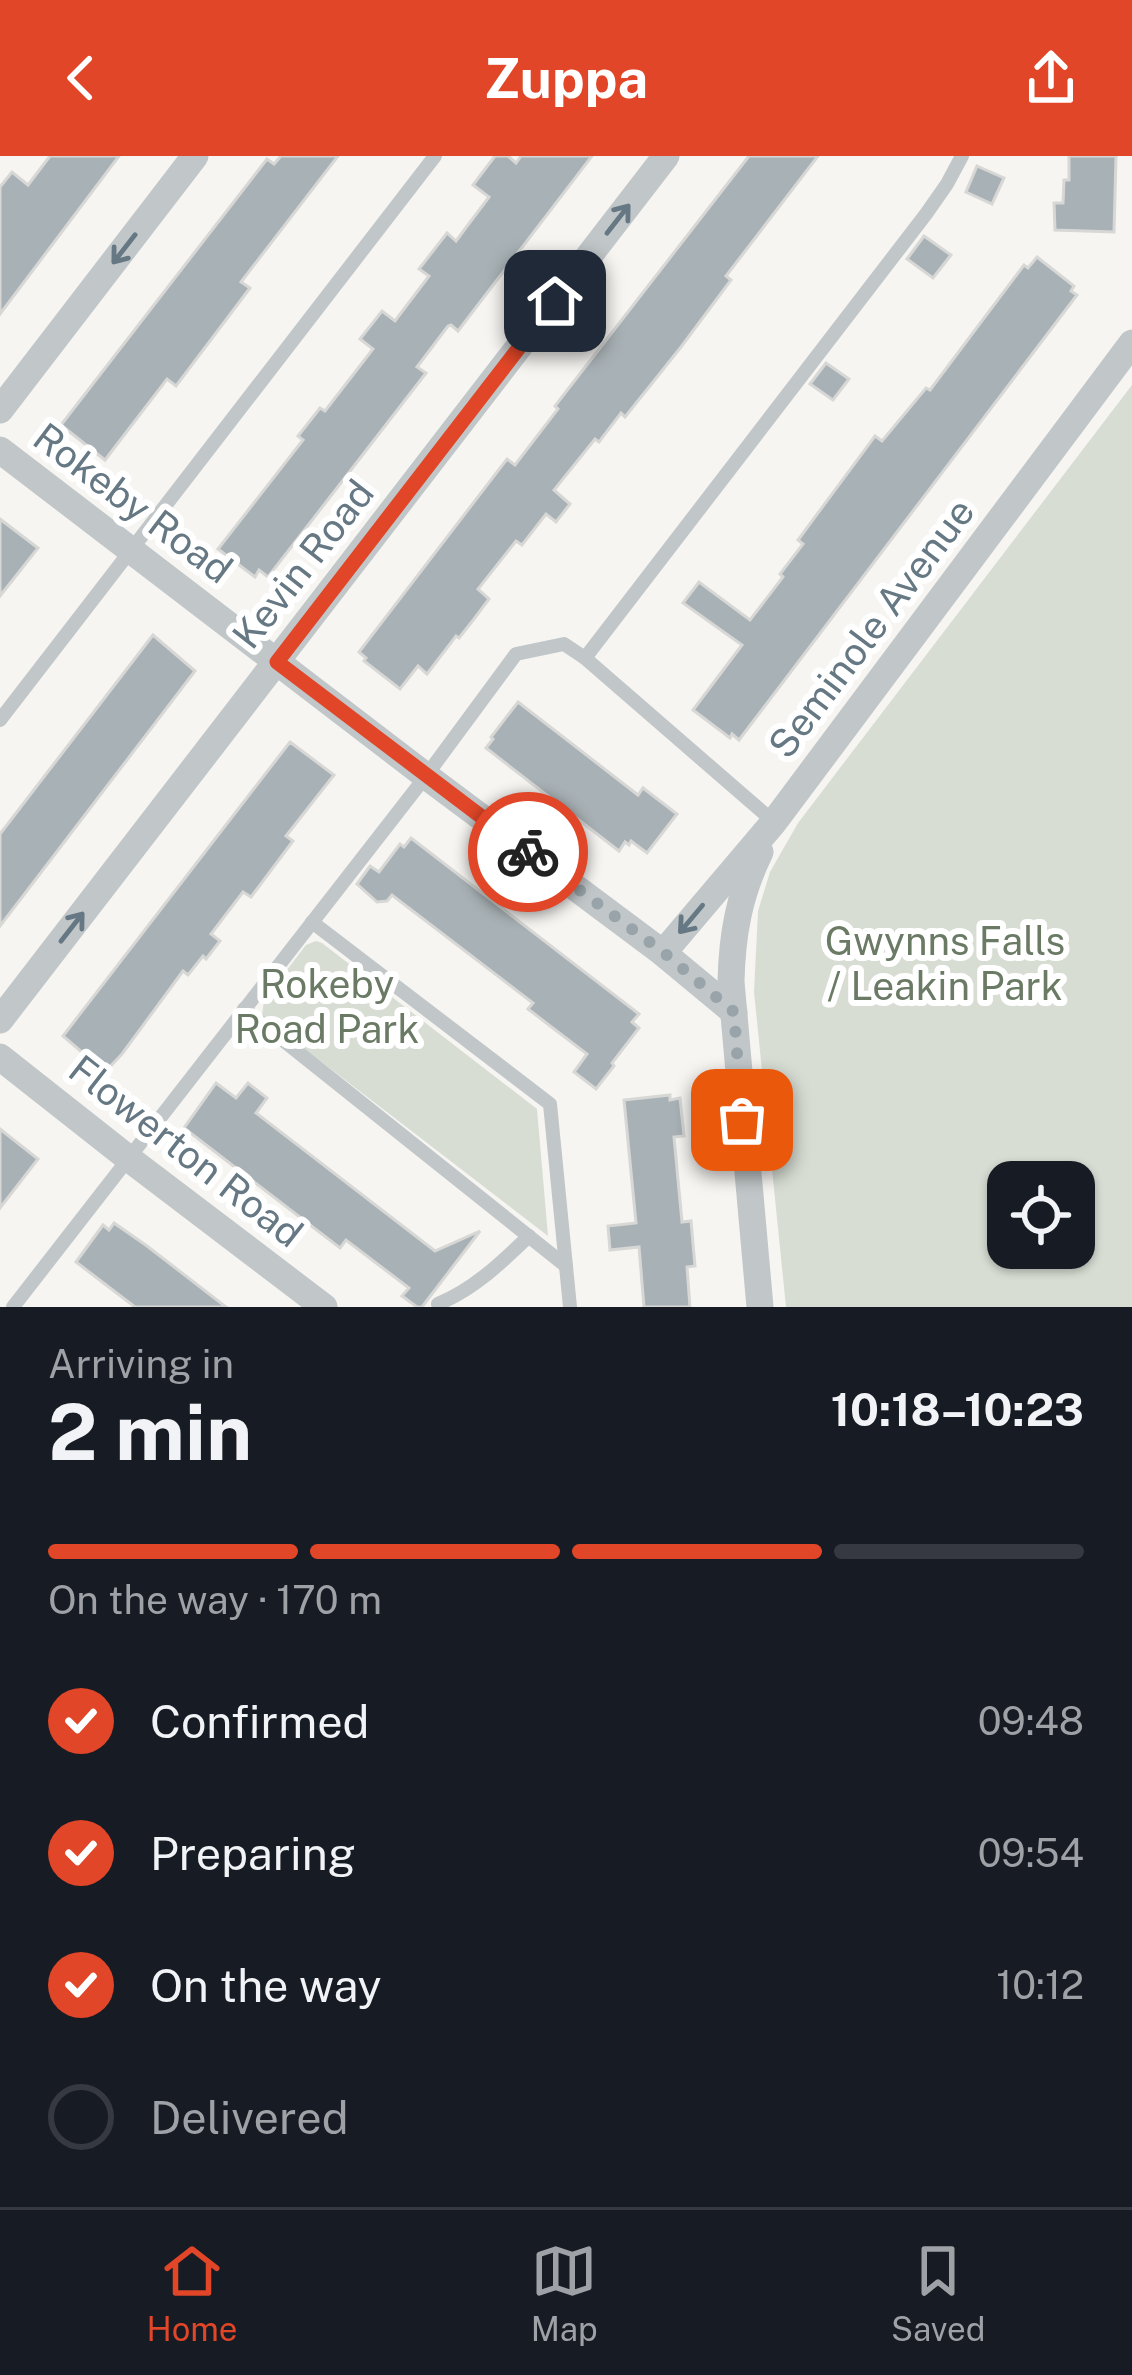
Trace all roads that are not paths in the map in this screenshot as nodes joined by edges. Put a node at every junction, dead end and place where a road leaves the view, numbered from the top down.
1 (195, 156) edge
2 (435, 156) edge
3 (666, 156) edge
4 (962, 156) edge
5 (1132, 343) edge
6 (0, 410) edge
7 (0, 450) edge
8 (131, 550) junction
9 (585, 658) junction
10 (277, 662) junction
11 (0, 720) edge
12 (426, 776) junction
13 (774, 822) junction
14 (312, 922) junction
15 (663, 952) junction
16 (244, 1009) junction
17 (734, 1012) junction
18 (0, 1020) edge
19 (0, 1057) edge
20 (128, 1158) junction
21 (530, 1237) junction
22 (566, 1265) junction
23 (438, 1304) dead end
24 (18, 1305) edge
25 (325, 1307) edge
26 (571, 1307) edge
27 (760, 1307) edge

1 -> 6 street
2 - 8 lane
10 -> 3 street, Kevin Road
4 - 9 lane
5 - 13 street, Seminole Avenue
7 - 8 street, Rokeby Road
8 - 10 street, Rokeby Road
8 - 11 lane
9 - 12 lane
9 - 13 lane
10 - 12 street, Rokeby Road
18 -> 10 street, Kevin Road
12 - 14 lane
12 - 15 street, Rokeby Road
13 -> 15 street, Seminole Avenue
13 - 17 street
14 - 16 lane
14 - 22 lane
15 - 17 street, Rokeby Road
16 - 20 lane
16 - 21 lane
17 - 27 street
19 - 20 street, Flowerton Road
20 - 24 lane
20 - 25 street, Flowerton Road
21 - 22 lane
21 - 23 lane
22 - 26 lane

